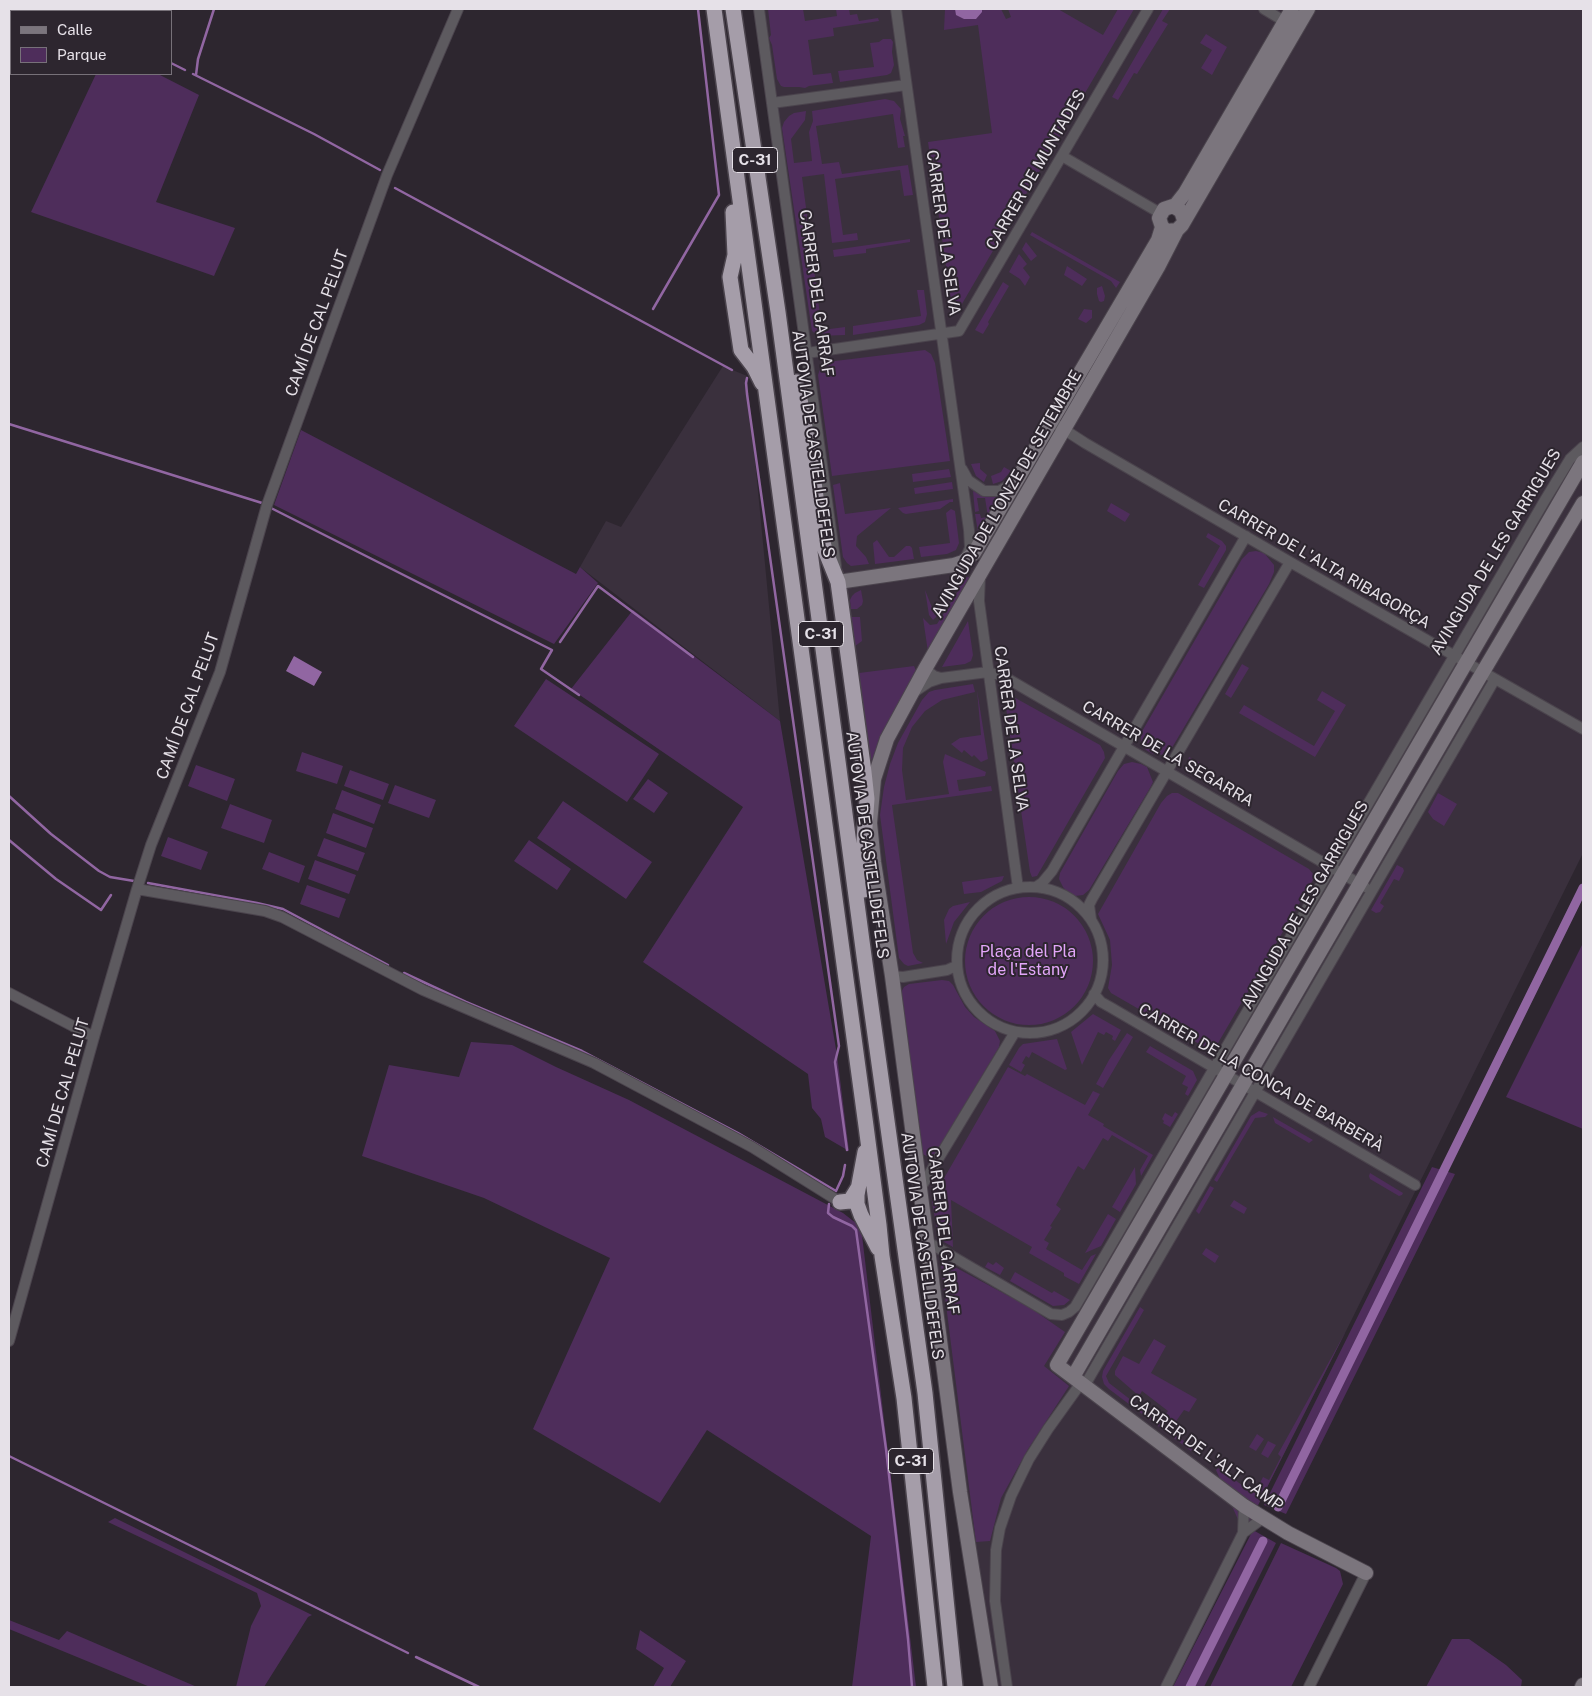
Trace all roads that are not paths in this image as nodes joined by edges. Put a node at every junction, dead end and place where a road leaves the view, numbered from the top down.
1 (458, 9) edge
2 (714, 9) edge
3 (733, 9) edge
4 (759, 9) edge
5 (896, 9) edge
6 (1148, 9) edge
7 (1264, 9) edge
8 (1292, 9) edge
9 (1305, 13) edge
10 (1283, 21) junction
11 (906, 85) junction
12 (772, 103) junction
13 (729, 120) junction
14 (1062, 156) junction
15 (1174, 207) junction
16 (1160, 213) junction
17 (1180, 225) junction
18 (1162, 227) junction
19 (778, 312) junction
20 (942, 334) junction
21 (807, 353) junction
22 (768, 396) junction
23 (1051, 421) junction
24 (1063, 430) junction
25 (1583, 447) edge
26 (959, 462) junction
27 (1583, 462) edge
28 (1017, 480) junction
29 (1583, 503) edge
30 (1246, 536) junction
31 (966, 559) junction
32 (1290, 562) junction
33 (980, 575) junction
34 (838, 582) junction
35 (1460, 659) junction
36 (925, 669) junction
37 (988, 672) junction
38 (1489, 676) junction
39 (941, 678) junction
40 (913, 692) junction
41 (1583, 729) edge
42 (1124, 747) junction
43 (1167, 771) junction
44 (874, 779) junction
45 (867, 799) junction
46 (1337, 871) junction
47 (1036, 887) junction
48 (1018, 888) junction
49 (1366, 888) junction
50 (137, 889) junction
51 (1091, 920) junction
52 (864, 956) junction
53 (956, 966) junction
54 (892, 976) junction
55 (9, 993) edge
56 (1094, 994) junction
57 (1015, 1032) junction
58 (94, 1037) junction
59 (1220, 1072) junction
60 (1249, 1089) junction
61 (866, 1126) junction
62 (860, 1182) junction
63 (1415, 1185) dead end
64 (920, 1189) junction
65 (840, 1202) junction
66 (864, 1220) junction
67 (926, 1241) junction
68 (882, 1256) junction
69 (9, 1341) edge
70 (1057, 1365) joint
71 (1080, 1382) junction
72 (1244, 1506) junction
73 (1263, 1518) junction
74 (1243, 1533) junction
75 (1366, 1573) joint
76 (935, 1687) edge
77 (955, 1687) edge
78 (991, 1687) edge
79 (1007, 1687) edge
80 (1166, 1687) edge
81 (1309, 1687) edge

1 - 50 street, CAMÍ DE CAL PELUT
2 - 13 highway, C-31
3 - 19 highway, AUTOVIA DE CASTELLDEFELS / C-31
4 - 12 street, CARRER DEL GARRAF
5 - 11 street, CARRER DE LA SELVA
6 - 14 street, CARRER DE MUNTADES
7 - 10 street
8 - 10 main road
9 - 10 main road
9 - 17 main road, AVINGUDA DE L'ONZE DE SETEMBRE
10 - 15 main road
11 - 12 street
11 - 20 street, CARRER DE LA SELVA
12 - 21 street, CARRER DEL GARRAF
13 - 22 highway, C-31
13 - 22 highway
14 - 16 street
14 - 20 street, CARRER DE MUNTADES
15 - 16 main road
15 - 17 main road
16 - 18 main road
17 - 18 main road
17 - 24 main road, AVINGUDA DE L'ONZE DE SETEMBRE
18 - 23 main road, AVINGUDA DE L'ONZE DE SETEMBRE
19 - 34 highway
19 - 52 highway, AUTOVIA DE CASTELLDEFELS / C-31
20 - 21 street, CARRER DE MUNTADES
20 - 26 street, CARRER DE LA SELVA
21 - 34 street, CARRER DEL GARRAF
22 - 61 highway, C-31
23 - 24 street, CARRER DE L'ALTA RIBAGORÇA
23 - 28 main road, AVINGUDA DE L'ONZE DE SETEMBRE
24 - 30 street, CARRER DE L'ALTA RIBAGORÇA
24 - 33 main road, AVINGUDA DE L'ONZE DE SETEMBRE
25 - 35 street, AVINGUDA DE LES GARRIGUES
26 - 28 street, CARRER DE LA SELVA
26 - 31 street, CARRER DE LA SELVA
27 - 35 main road, AVINGUDA DE LES GARRIGUES
28 - 31 main road, AVINGUDA DE L'ONZE DE SETEMBRE
29 - 38 main road
30 - 32 street, CARRER DE L'ALTA RIBAGORÇA
30 - 42 street
31 - 34 main road
32 - 35 street, CARRER DE L'ALTA RIBAGORÇA
32 - 43 street
33 - 36 main road, AVINGUDA DE L'ONZE DE SETEMBRE
33 - 37 street, CARRER DE LA SELVA
34 - 45 highway
35 - 38 street, CARRER DE L'ALTA RIBAGORÇA
35 - 46 main road, AVINGUDA DE LES GARRIGUES
36 - 39 street
36 - 40 main road, AVINGUDA DE L'ONZE DE SETEMBRE
37 - 39 street, CARRER DE LA SEGARRA
37 - 42 street, CARRER DE LA SEGARRA
37 - 48 street, CARRER DE LA SELVA
38 - 41 street, CARRER DE L'ALTA RIBAGORÇA
38 - 49 main road
39 - 40 street, CARRER DE LA SEGARRA
40 - 44 main road, AVINGUDA DE L'ONZE DE SETEMBRE
42 - 43 street, CARRER DE LA SEGARRA
42 - 47 street
43 - 46 street, CARRER DE LA SEGARRA
43 - 51 street
44 - 45 highway
44 - 54 main road, CARRER DEL GARRAF
45 - 52 highway
46 - 49 street, CARRER DE LA SEGARRA
46 - 59 main road, AVINGUDA DE LES GARRIGUES
47 - 48 street
47 - 51 street
48 - 53 street
49 - 60 main road
50 - 58 street, CAMÍ DE CAL PELUT
50 - 65 street
51 - 56 street
52 - 77 highway, AUTOVIA DE CASTELLDEFELS / C-31
53 - 54 street
53 - 57 street
54 - 64 main road, CARRER DEL GARRAF
55 - 58 street
56 - 57 street
56 - 59 street, CARRER DE LA CONCA DE BARBERÀ
57 - 64 street
58 - 69 street, CAMÍ DE CAL PELUT
59 - 60 street, CARRER DE LA CONCA DE BARBERÀ
59 - 67 street, AVINGUDA DE LES GARRIGUES
59 - 70 main road, AVINGUDA DE LES GARRIGUES
60 - 63 street, CARRER DE LA CONCA DE BARBERÀ
60 - 71 main road
61 - 62 highway
61 - 68 highway, C-31
62 - 65 highway
62 - 66 highway
64 - 67 main road, CARRER DEL GARRAF
65 - 66 highway
66 - 68 highway
67 - 78 main road, CARRER DEL GARRAF
68 - 76 highway, C-31
70 - 71 main road, CARRER DE L'ALT CAMP
71 - 72 main road, CARRER DE L'ALT CAMP
71 - 79 street
72 - 73 main road, CARRER DE L'ALT CAMP
72 - 74 street
73 - 74 street
73 - 75 main road, CARRER DE L'ALT CAMP
74 - 80 street
75 - 81 street

